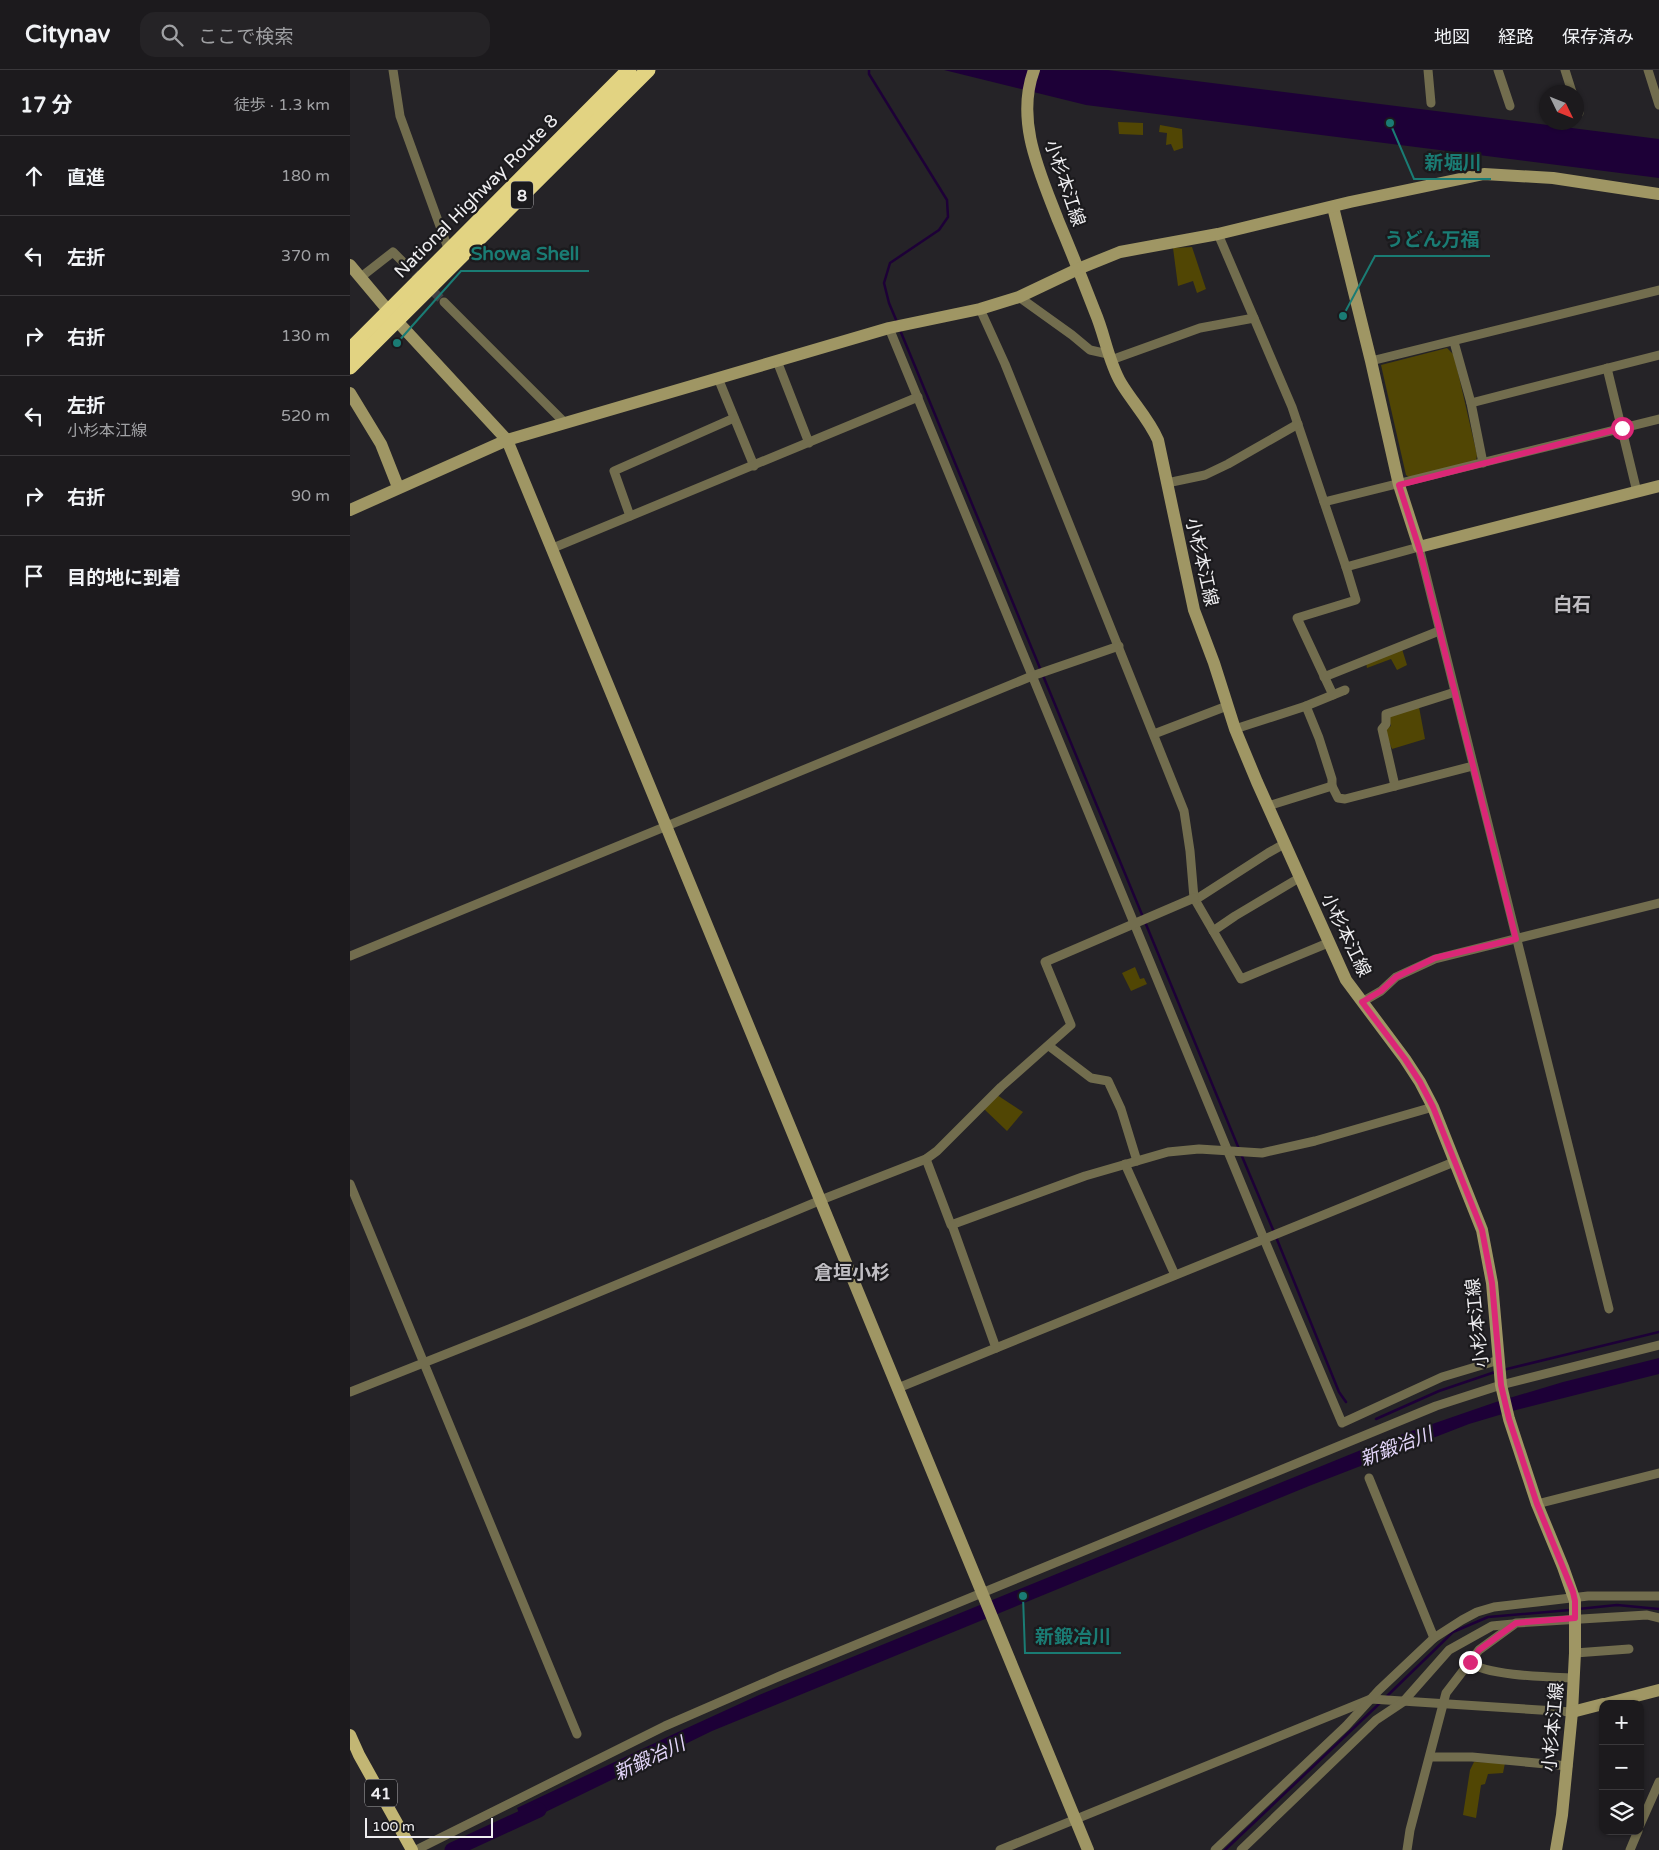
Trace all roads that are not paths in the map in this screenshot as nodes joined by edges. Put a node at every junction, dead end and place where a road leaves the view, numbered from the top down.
1 (393, 70) edge
2 (630, 70) edge
3 (648, 70) edge
4 (1034, 70) edge
5 (1428, 70) edge
6 (1498, 70) edge
7 (1565, 70) edge
8 (1648, 70) edge
9 (1570, 85) edge
10 (1431, 103) dead end
11 (1659, 105) edge
12 (1510, 106) dead end
13 (1659, 194) edge
14 (1333, 207) junction
15 (1218, 234) junction
16 (449, 250) junction
17 (405, 264) tunnel mouth
18 (350, 265) edge
19 (1078, 269) junction
20 (361, 277) junction
21 (1659, 290) edge
22 (1019, 297) junction
23 (444, 302) tunnel mouth
24 (980, 309) junction
25 (393, 316) junction
26 (1254, 318) junction
27 (889, 328) junction
28 (1454, 342) junction
29 (350, 350) edge
30 (1659, 355) edge
31 (1109, 357) junction
32 (777, 361) junction
33 (1371, 361) junction
34 (350, 367) edge
35 (1607, 368) junction
36 (718, 378) junction
37 (350, 393) edge
38 (918, 397) junction
39 (1470, 402) junction
40 (734, 418) junction
41 (1659, 419) edge
42 (565, 423) junction
43 (1298, 424) junction
44 (1622, 428) junction
45 (507, 440) junction
46 (809, 443) junction
47 (1483, 463) junction
48 (754, 466) junction
49 (1167, 483) junction
50 (1399, 485) junction
51 (1659, 486) edge
52 (398, 487) junction
53 (1637, 492) junction
54 (1324, 502) junction
55 (350, 510) edge
56 (630, 516) junction
57 (553, 548) junction
58 (1419, 548) junction
59 (1346, 567) junction
60 (1439, 631) junction
61 (1119, 646) junction
62 (1032, 676) junction
63 (1324, 677) junction
64 (1345, 690) dead end
65 (1455, 692) junction
66 (1333, 695) junction
67 (1227, 706) junction
68 (1306, 706) junction
69 (1235, 729) junction
70 (1154, 734) junction
71 (1473, 766) junction
72 (1332, 786) junction
73 (1395, 786) junction
74 (1268, 806) junction
75 (667, 826) junction
76 (1284, 844) junction
77 (1300, 878) junction
78 (1195, 899) junction
79 (1659, 903) edge
80 (1134, 924) junction
81 (1214, 931) junction
82 (1516, 939) junction
83 (1328, 944) junction
84 (350, 956) edge
85 (1362, 1002) junction
86 (1048, 1046) junction
87 (1433, 1107) junction
88 (1228, 1152) junction
89 (926, 1159) junction
90 (1137, 1161) junction
91 (1454, 1162) junction
92 (1125, 1164) junction
93 (350, 1184) edge
94 (820, 1200) junction
95 (952, 1225) junction
96 (1264, 1239) junction
97 (1175, 1275) junction
98 (1609, 1309) dead end
99 (1659, 1345) edge
100 (996, 1348) junction
101 (1499, 1360) junction
102 (423, 1363) junction
103 (1501, 1385) junction
104 (898, 1388) junction
105 (350, 1392) edge
106 (1659, 1473) edge
107 (1369, 1478) dead end
108 (1537, 1504) junction
109 (984, 1596) junction
110 (1659, 1596) edge
111 (1574, 1600) junction
112 (1575, 1617) junction
113 (1659, 1618) edge
114 (1516, 1623) junction
115 (1434, 1638) junction
116 (1629, 1649) dead end
117 (1575, 1654) junction
118 (1470, 1662) junction
119 (1574, 1678) junction
120 (1659, 1690) edge
121 (1371, 1699) junction
122 (1620, 1700) edge
123 (1403, 1702) junction
124 (1444, 1704) junction
125 (1599, 1705) edge
126 (1572, 1712) junction
127 (577, 1734) dead end
128 (350, 1735) edge
129 (1430, 1757) junction
130 (1568, 1766) junction
131 (1659, 1782) edge
132 (1644, 1817) edge
133 (1076, 1819) junction
134 (1636, 1835) edge
135 (414, 1850) edge
136 (1000, 1850) edge
137 (1088, 1850) edge
138 (1215, 1850) edge
139 (1241, 1850) edge
140 (1407, 1850) edge
141 (1556, 1850) edge
142 (1630, 1850) edge

1 - 16 street
2 - 16 highway, National Highway Route 8 / 8
3 - 25 highway, National Highway Route 8 / 8
4 - 19 street, 小杉本江線
5 - 10 street
6 - 12 street
7 - 9 street
8 - 11 street
13 - 14 street
14 - 15 street
14 - 33 street
15 - 19 street
15 - 26 street
16 - 25 highway, National Highway Route 8 / 8
17 - 20 street
18 - 20 street
19 - 22 street
19 - 31 street, 小杉本江線
20 - 25 street
21 - 28 street
22 - 24 street
22 - 31 street
23 - 42 street
24 - 27 street
24 - 61 street
25 - 29 highway, National Highway Route 8 / 8
25 - 34 highway, National Highway Route 8 / 8
25 - 45 street
26 - 31 street
26 - 43 street
27 - 32 street
27 - 38 street
28 - 33 street
28 - 39 street
30 - 35 street
31 - 49 street, 小杉本江線
32 - 36 street
32 - 46 street
33 - 50 street
35 - 39 street
35 - 44 street
36 - 40 street
36 - 42 street
37 - 52 street
38 - 46 street
38 - 62 street
39 - 47 street
40 - 48 street
40 - 56 street
41 - 44 street
42 - 45 street
43 - 49 street
43 - 54 street
44 - 47 street
44 - 53 street
45 - 52 street
45 - 57 street
46 - 48 street
47 - 50 street
48 - 56 street
49 - 67 street, 小杉本江線
50 - 54 street
50 - 58 street
51 - 53 street
52 - 55 street
53 - 58 street
54 - 59 street
56 - 57 street
57 - 75 street
58 - 59 street
58 - 60 street
59 - 63 street
60 - 63 street
60 - 65 street
61 - 62 street
61 - 70 street
62 - 75 street
62 - 80 street
63 - 66 street
64 - 66 street
65 - 71 street
65 - 73 street
66 - 68 street
67 - 69 street, 小杉本江線
67 - 70 street
68 - 69 street
68 - 72 street
69 - 74 street, 小杉本江線
70 - 78 street
71 - 73 street
71 - 82 street
72 - 73 street
72 - 74 street
74 - 76 street, 小杉本江線
75 - 84 street
75 - 94 street
76 - 77 street, 小杉本江線
76 - 78 street
77 - 81 street
77 - 83 street, 小杉本江線
78 - 80 street
78 - 81 street
79 - 82 street
80 - 86 street
80 - 88 street
81 - 83 street
82 - 85 street
82 - 98 street
83 - 85 street, 小杉本江線
85 - 87 street, 小杉本江線
86 - 89 street
86 - 90 street
87 - 88 street
87 - 91 street, 小杉本江線
88 - 90 street
88 - 96 street
89 - 94 street
89 - 95 street
90 - 92 street
91 - 96 street
91 - 101 street, 小杉本江線
92 - 95 street
92 - 97 street
93 - 102 street
94 - 102 street
94 - 104 street
95 - 100 street
96 - 97 street
96 - 101 street
97 - 100 street
99 - 103 street
100 - 104 street
101 - 103 street, 小杉本江線
102 - 105 street
102 - 127 street
103 - 108 street, 小杉本江線
103 - 109 street
104 - 109 street
106 - 108 street
107 - 115 street
108 - 111 street, 小杉本江線
109 - 133 street
109 - 135 street
110 - 111 street
111 - 112 street, 小杉本江線
111 - 115 street
112 - 113 street
112 - 114 street
112 - 117 street, 小杉本江線
114 - 118 street
114 - 123 street
115 - 121 street
116 - 117 street
117 - 119 street, 小杉本江線
118 - 119 street
118 - 124 street
119 - 126 street, 小杉本江線
120 - 122 street
121 - 123 street
121 - 133 street
121 - 138 street
123 - 124 street
123 - 139 street
124 - 126 street
124 - 129 street
125 - 126 street
126 - 130 street, 小杉本江線
128 - 135 main road, 41
129 - 130 street
129 - 140 street
130 - 141 street, 小杉本江線
131 - 132 street
133 - 136 street
133 - 137 street
134 - 142 street

